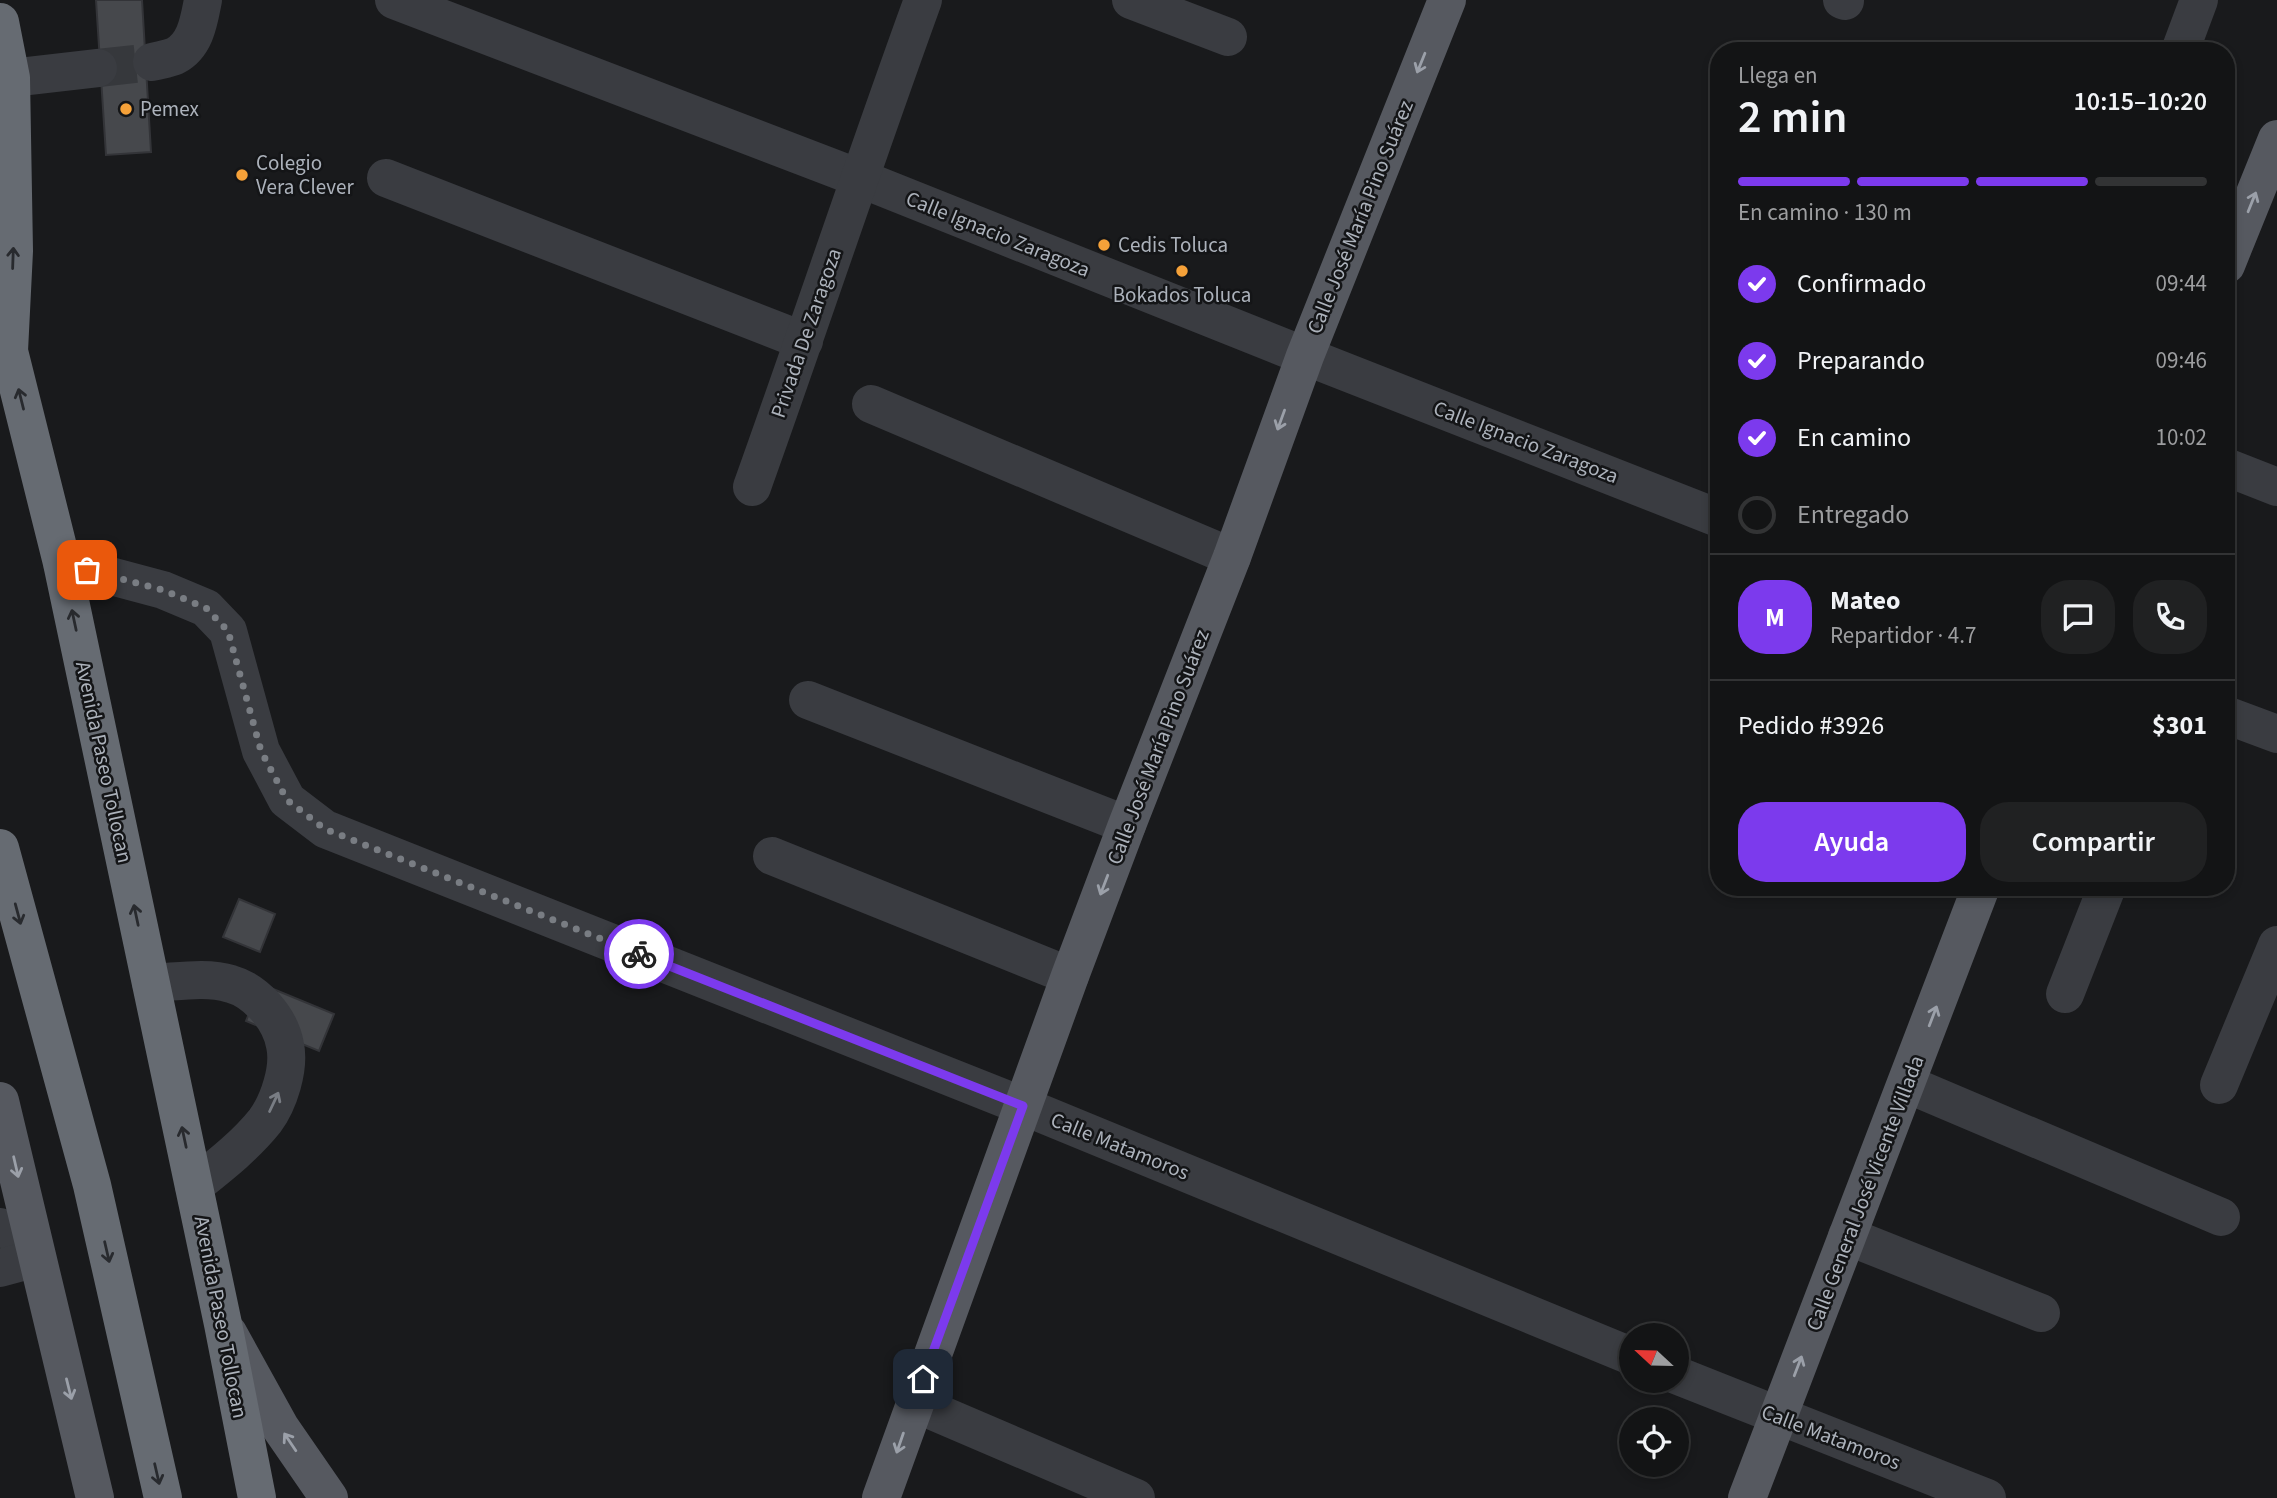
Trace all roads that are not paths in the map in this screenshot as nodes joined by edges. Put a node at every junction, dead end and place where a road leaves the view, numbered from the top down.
1 (203, 0) edge
2 (394, 0) edge
3 (923, 0) edge
4 (1130, 0) edge
5 (1447, 0) edge
6 (2199, 0) edge
7 (0, 22) edge
8 (1227, 37) dead end
9 (2183, 42) edge
10 (152, 62) tunnel mouth
11 (98, 68) tunnel mouth
12 (10, 78) junction
13 (2277, 139) edge
14 (386, 178) dead end
15 (859, 178) junction
16 (2235, 243) edge
17 (4, 335) edge
18 (804, 341) junction
19 (1305, 356) junction
20 (872, 404) dead end
21 (2235, 471) edge
22 (752, 487) dead end
23 (2277, 487) edge
24 (1710, 515) edge
25 (1231, 557) junction
26 (62, 563) junction
27 (808, 700) dead end
28 (2235, 718) edge
29 (2277, 734) edge
30 (1127, 825) junction
31 (0, 848) edge
32 (772, 856) dead end
33 (1978, 896) edge
34 (2103, 896) edge
35 (2277, 944) edge
36 (1070, 976) junction
37 (151, 983) junction
38 (2065, 994) dead end
39 (1907, 1084) junction
40 (2219, 1086) dead end
41 (0, 1101) edge
42 (1023, 1106) junction
43 (194, 1186) junction
44 (2221, 1217) dead end
45 (1847, 1236) junction
46 (23, 1242) edge
47 (0, 1268) edge
48 (2042, 1313) dead end
49 (223, 1324) junction
50 (1619, 1351) edge
51 (1689, 1380) edge
52 (914, 1403) junction
53 (1779, 1417) junction
54 (96, 1498) edge
55 (163, 1498) edge
56 (257, 1498) edge
57 (329, 1498) edge
58 (881, 1498) edge
59 (1136, 1498) edge
60 (1747, 1498) edge
61 (1987, 1498) edge

1 - 10 street
2 - 15 street, Calle Ignacio Zaragoza
3 - 15 street, Privada De Zaragoza
4 - 8 street
5 -> 19 main road, Calle José María Pino Suárez
6 - 9 street
7 - 12 highway, Avenida Paseo Tollocan
11 - 12 street
17 -> 12 highway, Avenida Paseo Tollocan
16 -> 13 main road
14 - 18 street
15 - 18 street, Privada De Zaragoza
15 - 19 street, Calle Ignacio Zaragoza
26 -> 17 highway, Avenida Paseo Tollocan
18 - 22 street, Privada De Zaragoza
19 - 24 street, Calle Ignacio Zaragoza
19 -> 25 main road, Calle José María Pino Suárez
20 - 25 street
21 - 23 street
25 - 30 main road, Calle José María Pino Suárez
37 -> 26 highway, Avenida Paseo Tollocan
26 - 42 street, Calle Matamoros
27 - 30 street
28 - 29 street
30 -> 36 main road, Calle José María Pino Suárez
31 -> 55 highway
32 - 36 street
39 -> 33 main road, Calle General José Vicente Villada
34 - 38 street
35 - 40 street
36 - 42 main road, Calle José María Pino Suárez
43 -> 37 highway, Avenida Paseo Tollocan
43 -> 37 street
39 - 44 street
39 - 45 main road, Calle General José Vicente Villada
41 -> 46 main road
42 - 50 street, Calle Matamoros
42 - 52 main road, Calle José María Pino Suárez
43 - 49 highway, Avenida Paseo Tollocan
45 - 48 street
53 -> 45 main road, Calle General José Vicente Villada
46 - 47 street
46 -> 54 main road
49 - 56 highway, Avenida Paseo Tollocan
57 -> 49 main road
51 - 53 street, Calle Matamoros
52 -> 58 main road, Calle José María Pino Suárez
52 - 59 street
53 - 60 main road, Calle General José Vicente Villada
53 - 61 street, Calle Matamoros

